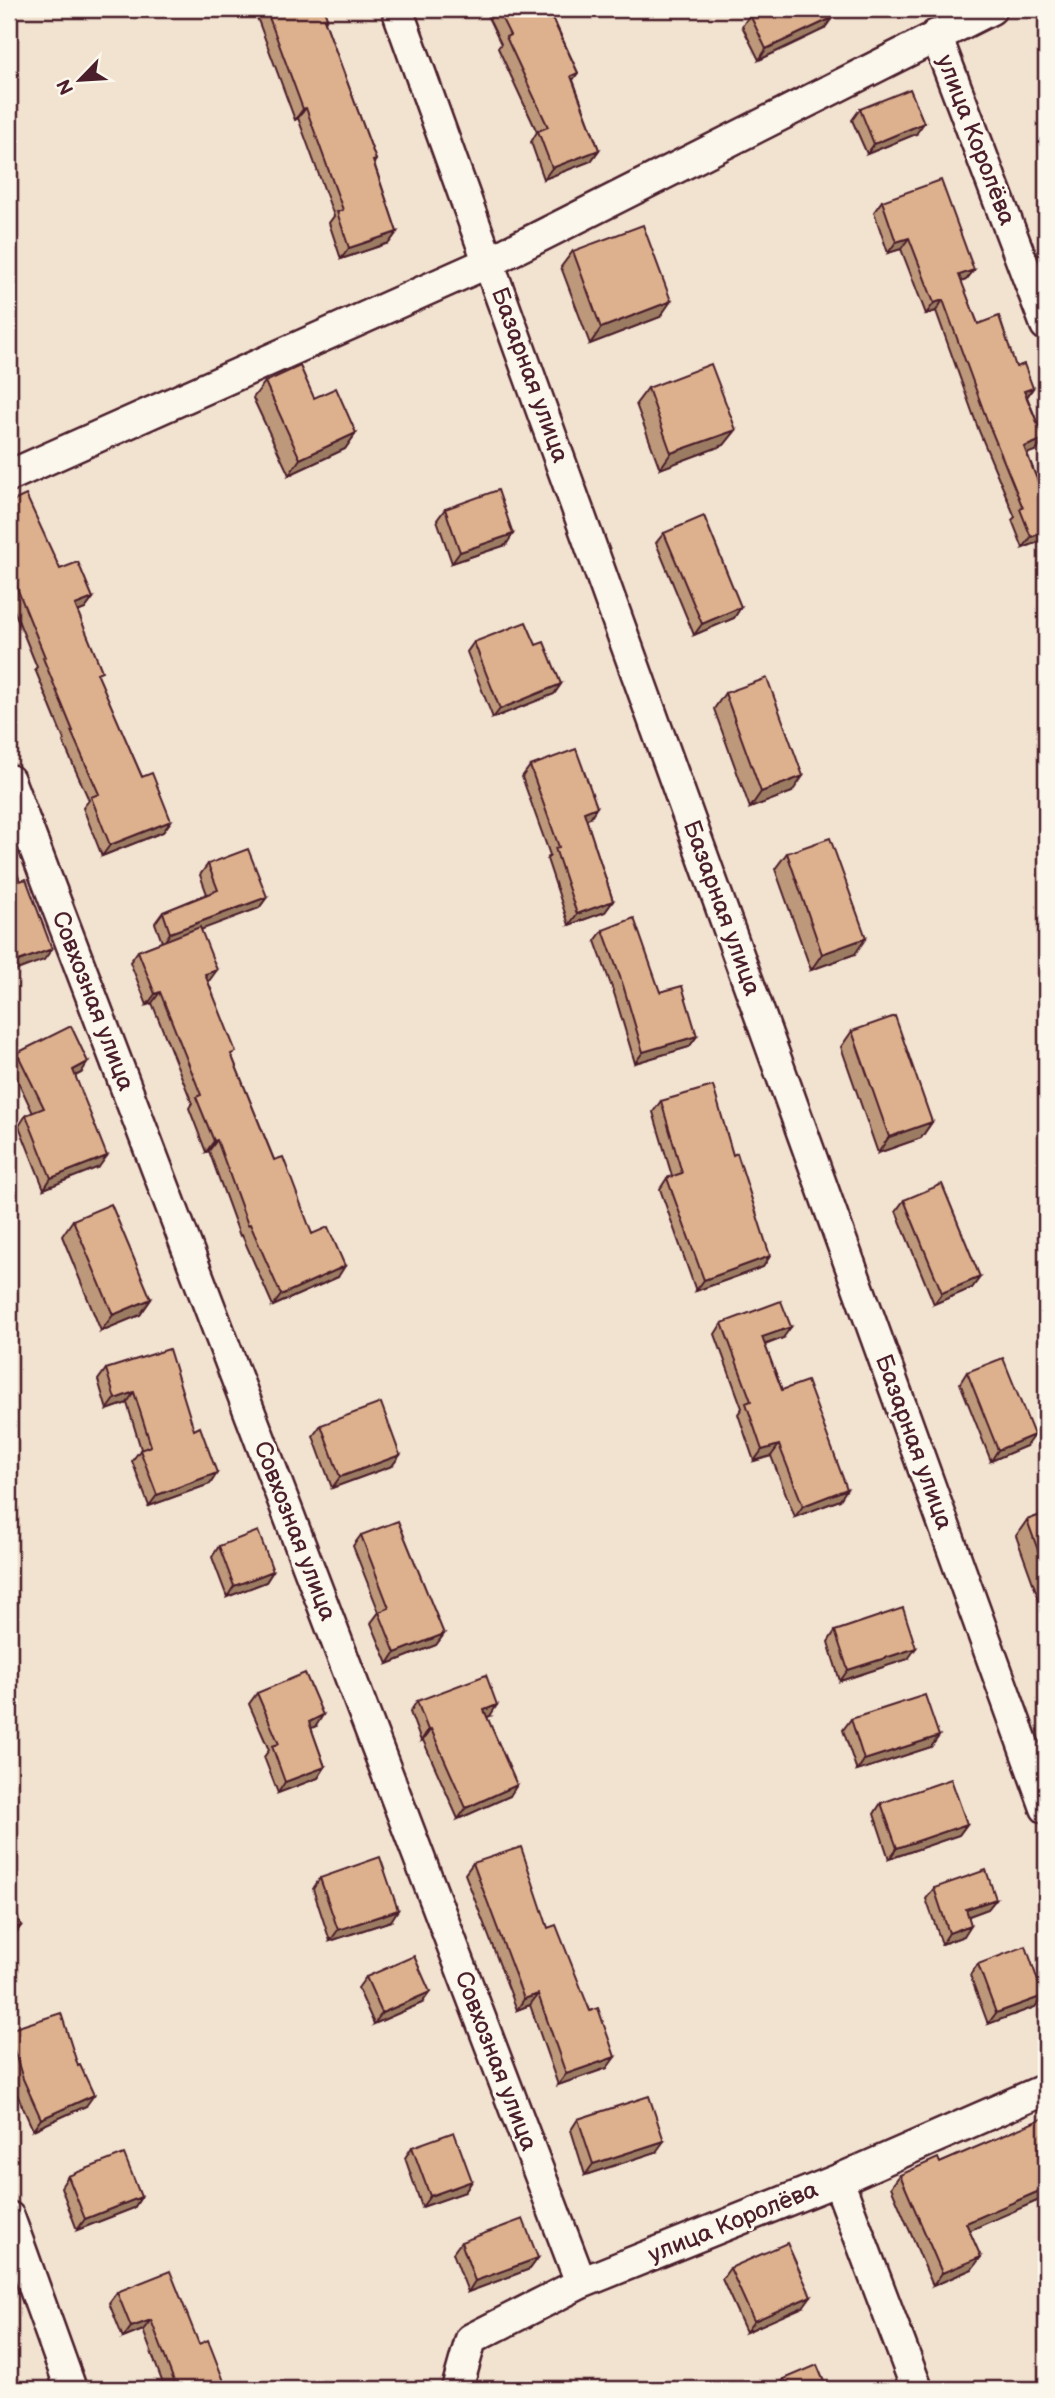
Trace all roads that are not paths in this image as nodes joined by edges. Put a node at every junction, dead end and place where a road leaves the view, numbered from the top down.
1 (397, 9) edge
2 (991, 9) edge
3 (936, 35) junction
4 (489, 262) junction
5 (1046, 325) edge
6 (9, 476) edge
7 (9, 779) edge
8 (1046, 1808) edge
9 (1046, 2089) edge
10 (838, 2180) junction
11 (9, 2217) edge
12 (581, 2283) junction
13 (71, 2389) edge
14 (457, 2389) edge
15 (916, 2389) edge

1 - 4 street, Базарная улица
2 - 3 street
3 - 4 street
3 - 5 street, улица Королёва
4 - 6 street
4 - 8 street, Базарная улица
7 - 12 street, Совхозная улица
9 - 10 street, улица Королёва
10 - 12 street, улица Королёва
10 - 15 street
11 - 13 street
12 - 14 street, улица Королёва

